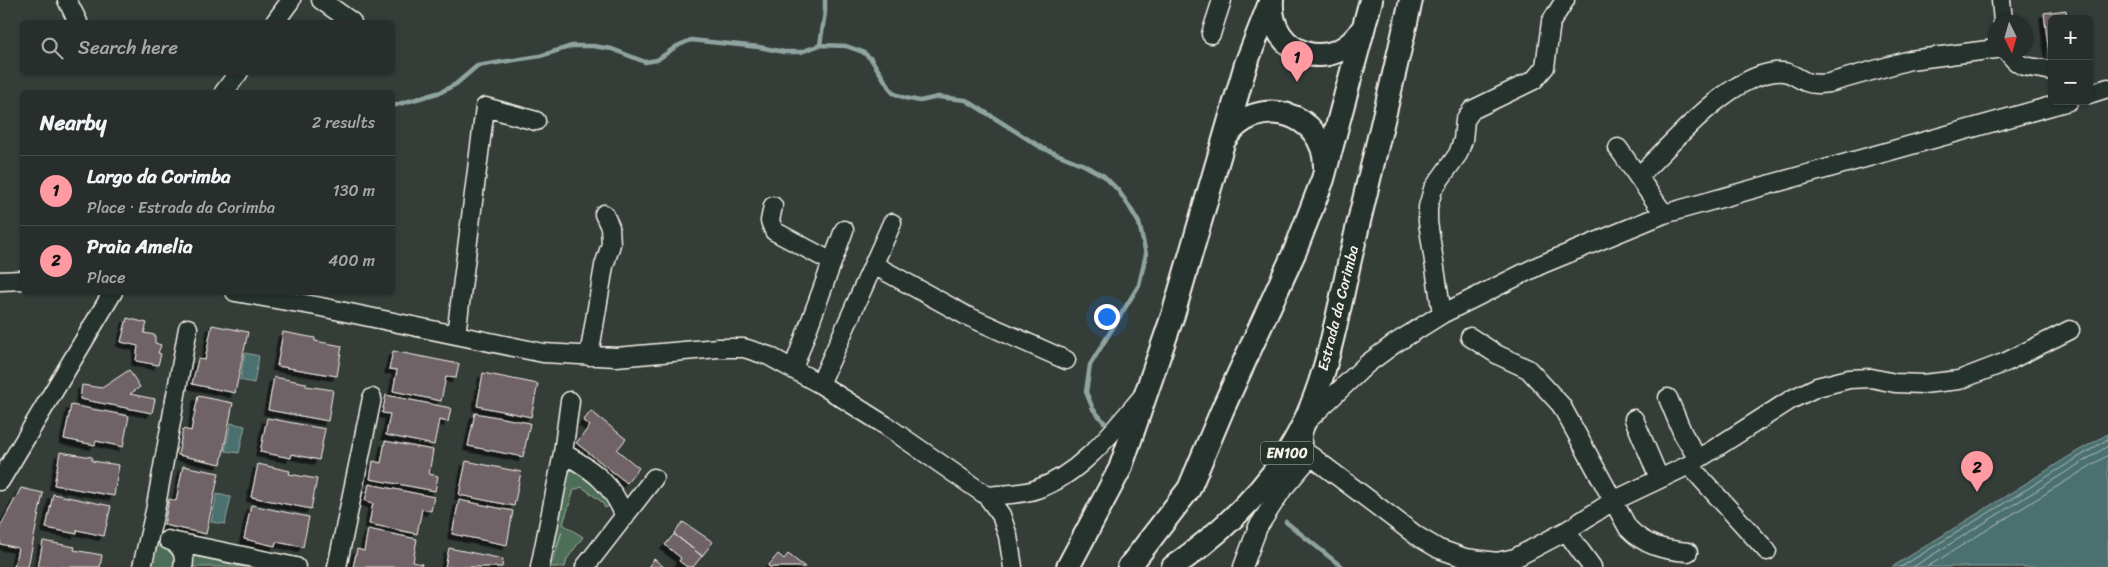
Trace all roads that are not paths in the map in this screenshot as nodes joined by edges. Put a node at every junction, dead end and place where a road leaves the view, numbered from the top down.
1 (67, 0) edge
2 (291, 0) edge
3 (320, 0) edge
4 (1222, 0) edge
5 (1271, 0) edge
6 (1412, 0) edge
7 (1564, 0) edge
8 (2001, 0) edge
9 (1369, 10) edge
10 (2002, 15) edge
11 (77, 20) edge
12 (276, 20) edge
13 (349, 20) edge
14 (1212, 34) dead end
15 (1988, 50) edge
16 (2014, 60) edge
17 (2048, 71) edge
18 (237, 75) edge
19 (2108, 88) edge
20 (226, 90) edge
21 (2093, 93) edge
22 (2055, 105) edge
23 (536, 121) dead end
24 (1221, 148) junction
25 (1618, 148) dead end
26 (1638, 177) junction
27 (1323, 179) junction
28 (773, 206) dead end
29 (604, 214) dead end
30 (1664, 214) junction
31 (892, 223) dead end
32 (844, 230) dead end
33 (832, 262) junction
34 (874, 265) junction
35 (20, 280) edge
36 (0, 281) edge
37 (111, 295) edge
38 (252, 295) edge
39 (1442, 314) junction
40 (188, 328) dead end
41 (2070, 330) dead end
42 (456, 335) junction
43 (1470, 337) dead end
44 (588, 356) junction
45 (1066, 360) dead end
46 (793, 369) junction
47 (820, 384) junction
48 (1146, 392) junction
49 (372, 398) dead end
50 (1668, 398) dead end
51 (570, 401) dead end
52 (1634, 419) dead end
53 (563, 453) junction
54 (1311, 456) junction
55 (1694, 462) junction
56 (654, 478) dead end
57 (1660, 478) junction
58 (0, 481) edge
59 (988, 496) junction
60 (1613, 501) junction
61 (625, 517) junction
62 (153, 520) junction
63 (1566, 530) junction
64 (168, 540) junction
65 (1767, 551) dead end
66 (1688, 552) dead end
67 (143, 564) edge
68 (1069, 565) edge
69 (183, 567) edge
70 (296, 567) edge
71 (337, 567) edge
72 (540, 567) edge
73 (586, 567) edge
74 (1013, 567) edge
75 (1129, 567) edge
76 (1173, 567) edge
77 (1243, 567) edge
78 (1592, 567) edge

1 - 11 street
2 - 12 street
3 - 13 street
4 - 14 street
5 - 9 main road
5 - 24 main road
6 - 76 main road, Estrada da Corimba / EN100
7 - 39 street
8 - 10 street
9 - 27 main road
15 - 26 street
16 - 17 street
18 - 20 street
19 - 21 street
22 - 30 street
23 - 42 street
24 - 27 main road
24 - 48 main road
25 - 26 street
26 - 30 street
27 - 75 main road
28 - 33 street
29 - 44 street
30 - 39 street
31 - 34 street
32 - 33 street
33 - 46 street
34 - 45 street
34 - 47 street
35 - 36 street
37 - 58 street
38 - 42 street
39 - 54 street
40 - 62 street
41 - 55 street
42 - 44 street
43 - 60 street
44 - 46 street
46 - 47 street
47 - 59 street
48 - 59 street
48 - 68 main road
49 - 71 street
50 - 55 street
51 - 53 street
52 - 57 street
53 - 61 street
53 - 72 street
54 - 63 street
54 - 77 street
55 - 57 street
55 - 65 street
56 - 61 street
57 - 60 street
59 - 74 street
60 - 63 street
60 - 66 street
61 - 73 street
62 - 64 street
62 - 67 street
63 - 78 street
64 - 67 street
64 - 69 street
64 - 70 street

